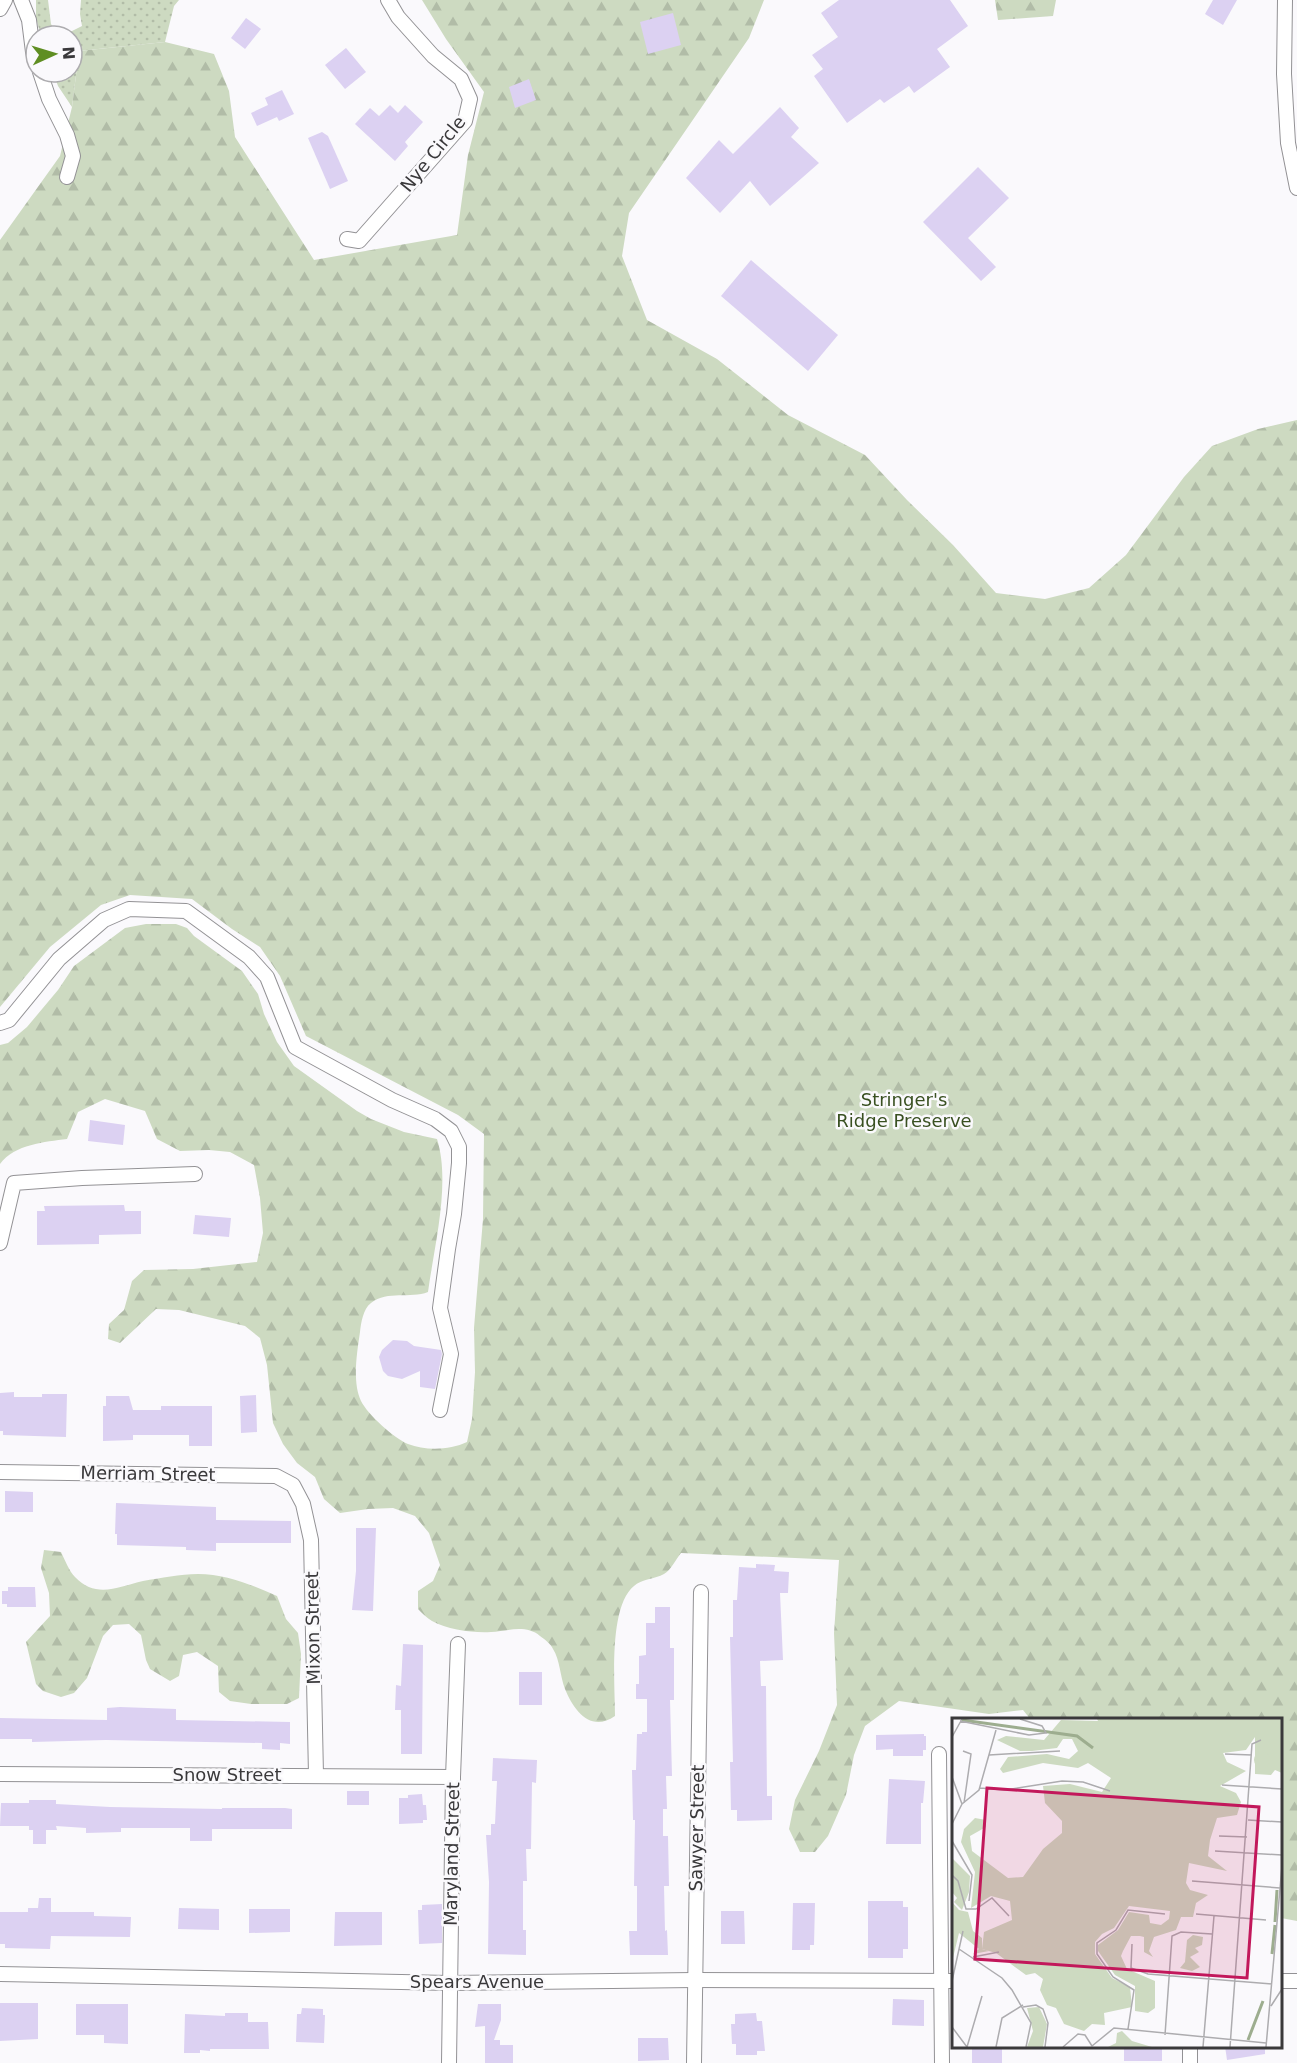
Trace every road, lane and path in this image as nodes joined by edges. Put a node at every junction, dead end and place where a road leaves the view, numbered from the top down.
1 (5, 0) edge
2 (21, 0) edge
3 (388, 0) edge
4 (1285, 0) edge
5 (0, 9) edge
6 (30, 24) edge
7 (44, 84) edge
8 (67, 177) dead end
9 (1297, 188) edge
10 (347, 239) dead end
11 (0, 1023) edge
12 (195, 1174) dead end
13 (0, 1243) edge
14 (440, 1410) dead end
15 (0, 1472) edge
16 (293, 1485) joint
17 (701, 1592) dead end
18 (458, 1644) dead end
19 (939, 1754) dead end
20 (0, 1774) edge
21 (316, 1775) junction
22 (453, 1777) junction
23 (0, 1974) edge
24 (694, 1980) junction
25 (947, 1981) edge
26 (450, 1983) junction
27 (1190, 2048) edge
28 (449, 2063) edge
29 (694, 2063) edge
30 (942, 2063) edge
31 (1191, 2063) edge

1 - 5 street
2 - 6 street
3 - 10 street, Nye Circle
4 - 9 street
7 - 8 street
11 - 14 street
12 - 13 street
15 - 16 street, Merriam Street
16 - 21 street, Mixon Street
17 - 24 street, Sawyer Street
18 - 22 street, Maryland Street
19 - 25 street
20 - 21 street, Snow Street
21 - 22 street, Snow Street
22 - 26 street, Maryland Street
23 - 26 street, Spears Avenue
24 - 25 street, Spears Avenue
24 - 26 street, Spears Avenue
24 - 29 street, Sawyer Street
25 - 30 street
26 - 28 street, Maryland Street
27 - 31 street

